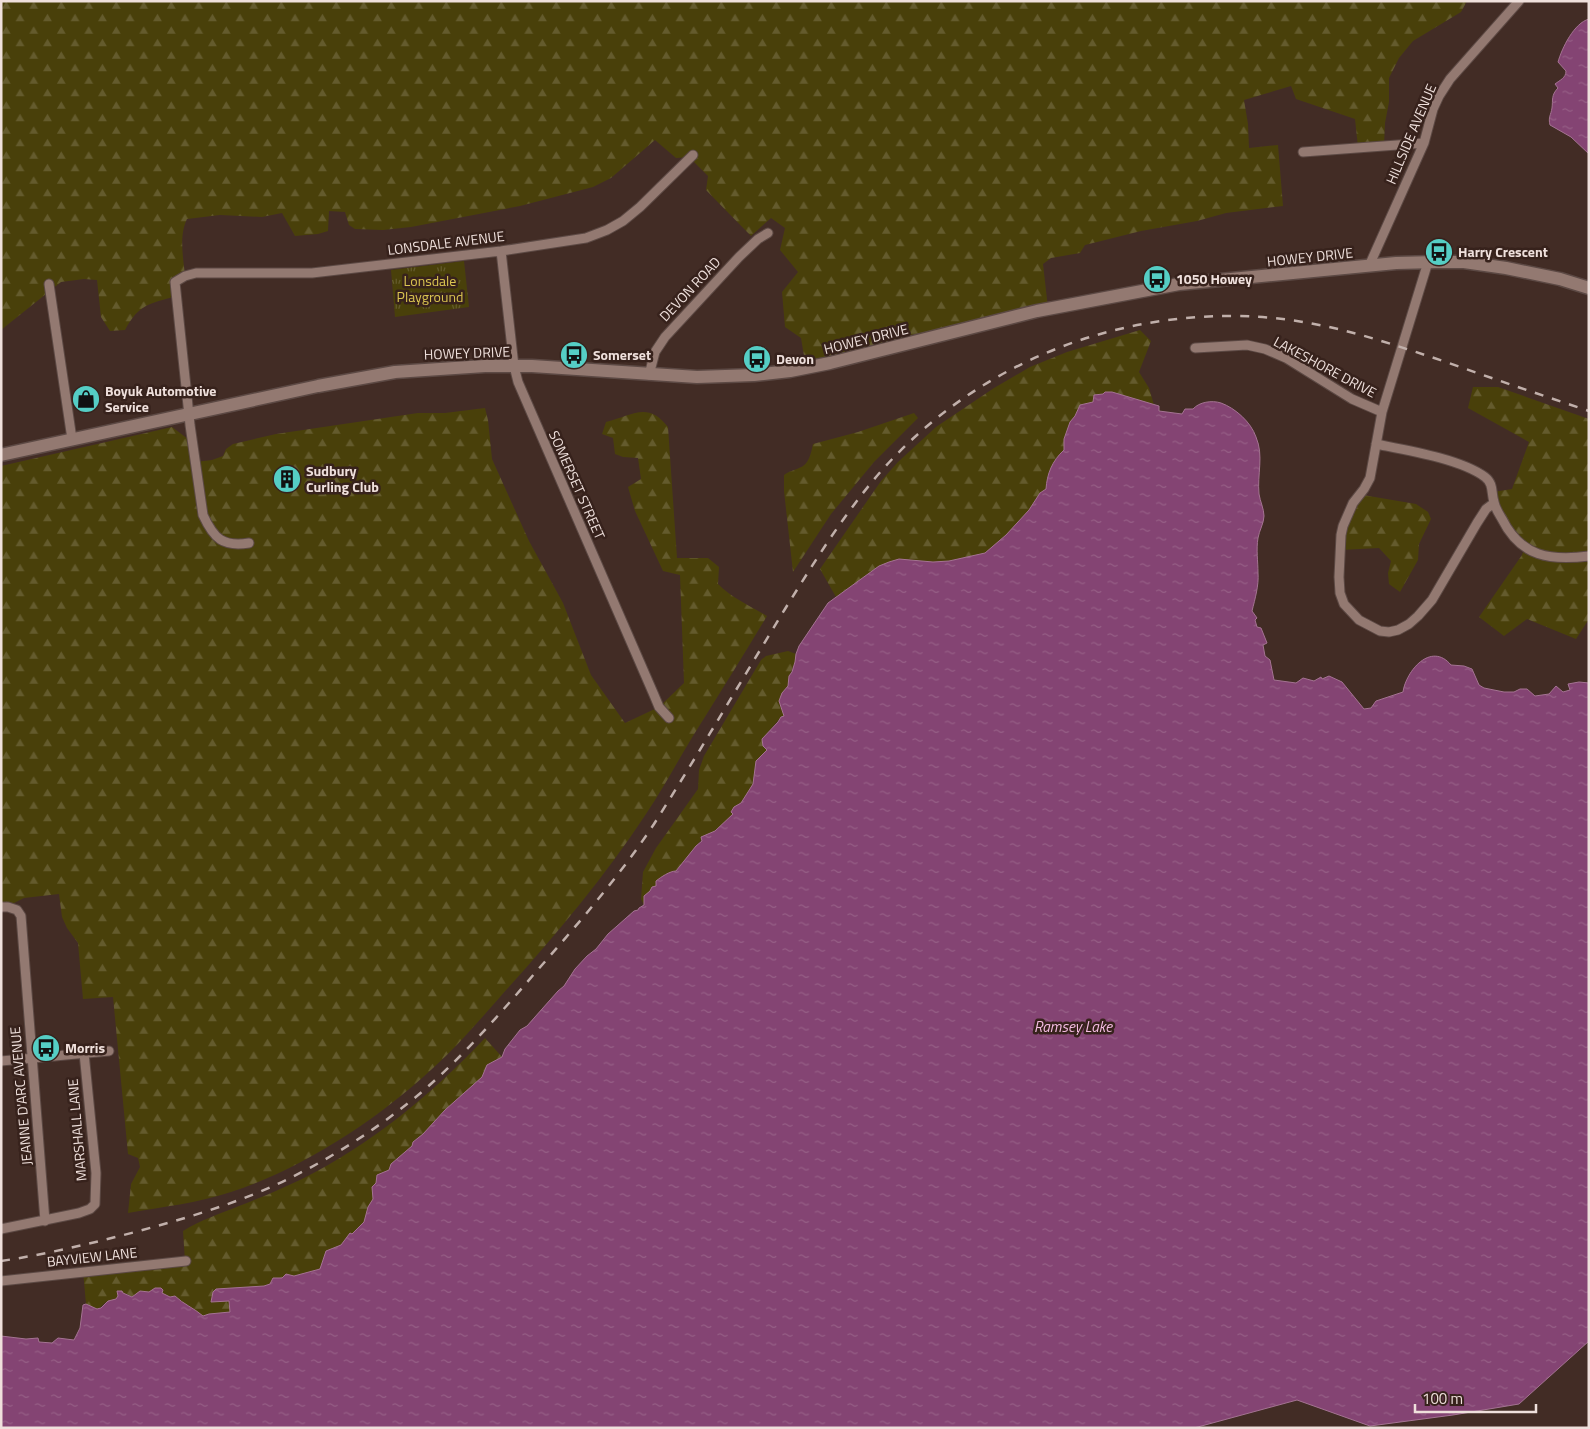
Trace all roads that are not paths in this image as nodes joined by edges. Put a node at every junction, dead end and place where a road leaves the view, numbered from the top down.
1 (1519, 1) edge
2 (1424, 143) junction
3 (1303, 152) dead end
4 (693, 155) dead end
5 (768, 233) dead end
6 (501, 251) junction
7 (1428, 262) junction
8 (1369, 266) junction
9 (49, 284) dead end
10 (1589, 288) edge
11 (1195, 348) dead end
12 (514, 366) junction
13 (649, 375) junction
14 (1382, 412) junction
15 (189, 414) junction
16 (72, 440) junction
17 (1376, 444) junction
18 (1, 455) edge
19 (1494, 503) junction
20 (249, 542) dead end
21 (1589, 556) edge
22 (669, 718) dead end
23 (1, 907) edge
24 (109, 1051) dead end
25 (84, 1053) junction
26 (32, 1058) junction
27 (1, 1061) edge
28 (45, 1221) junction
29 (1, 1229) edge
30 (186, 1261) dead end
31 (1, 1281) edge

1 - 2 street, HILLSIDE AVENUE
2 - 3 street
2 - 8 street, HILLSIDE AVENUE
4 - 6 street, LONSDALE AVENUE
5 - 13 street, DEVON ROAD
6 - 12 street, SOMERSET STREET
6 - 15 street, LONSDALE AVENUE
7 - 8 main road, HOWEY DRIVE
7 - 10 main road, HOWEY DRIVE
7 - 14 street
8 - 13 main road, HOWEY DRIVE
9 - 16 street
11 - 14 street, LAKESHORE DRIVE
12 - 13 main road, HOWEY DRIVE
12 - 15 main road, HOWEY DRIVE
12 - 22 street, SOMERSET STREET
14 - 17 street
15 - 16 main road, HOWEY DRIVE
15 - 20 street
16 - 18 main road, HOWEY DRIVE
17 - 19 street
17 - 19 street
19 - 21 street
23 - 26 street, JEANNE D'ARC AVENUE
24 - 25 street
25 - 26 street
25 - 28 street, MARSHALL LANE
26 - 27 street
26 - 28 street, JEANNE D'ARC AVENUE
28 - 29 street
30 - 31 street, BAYVIEW LANE

